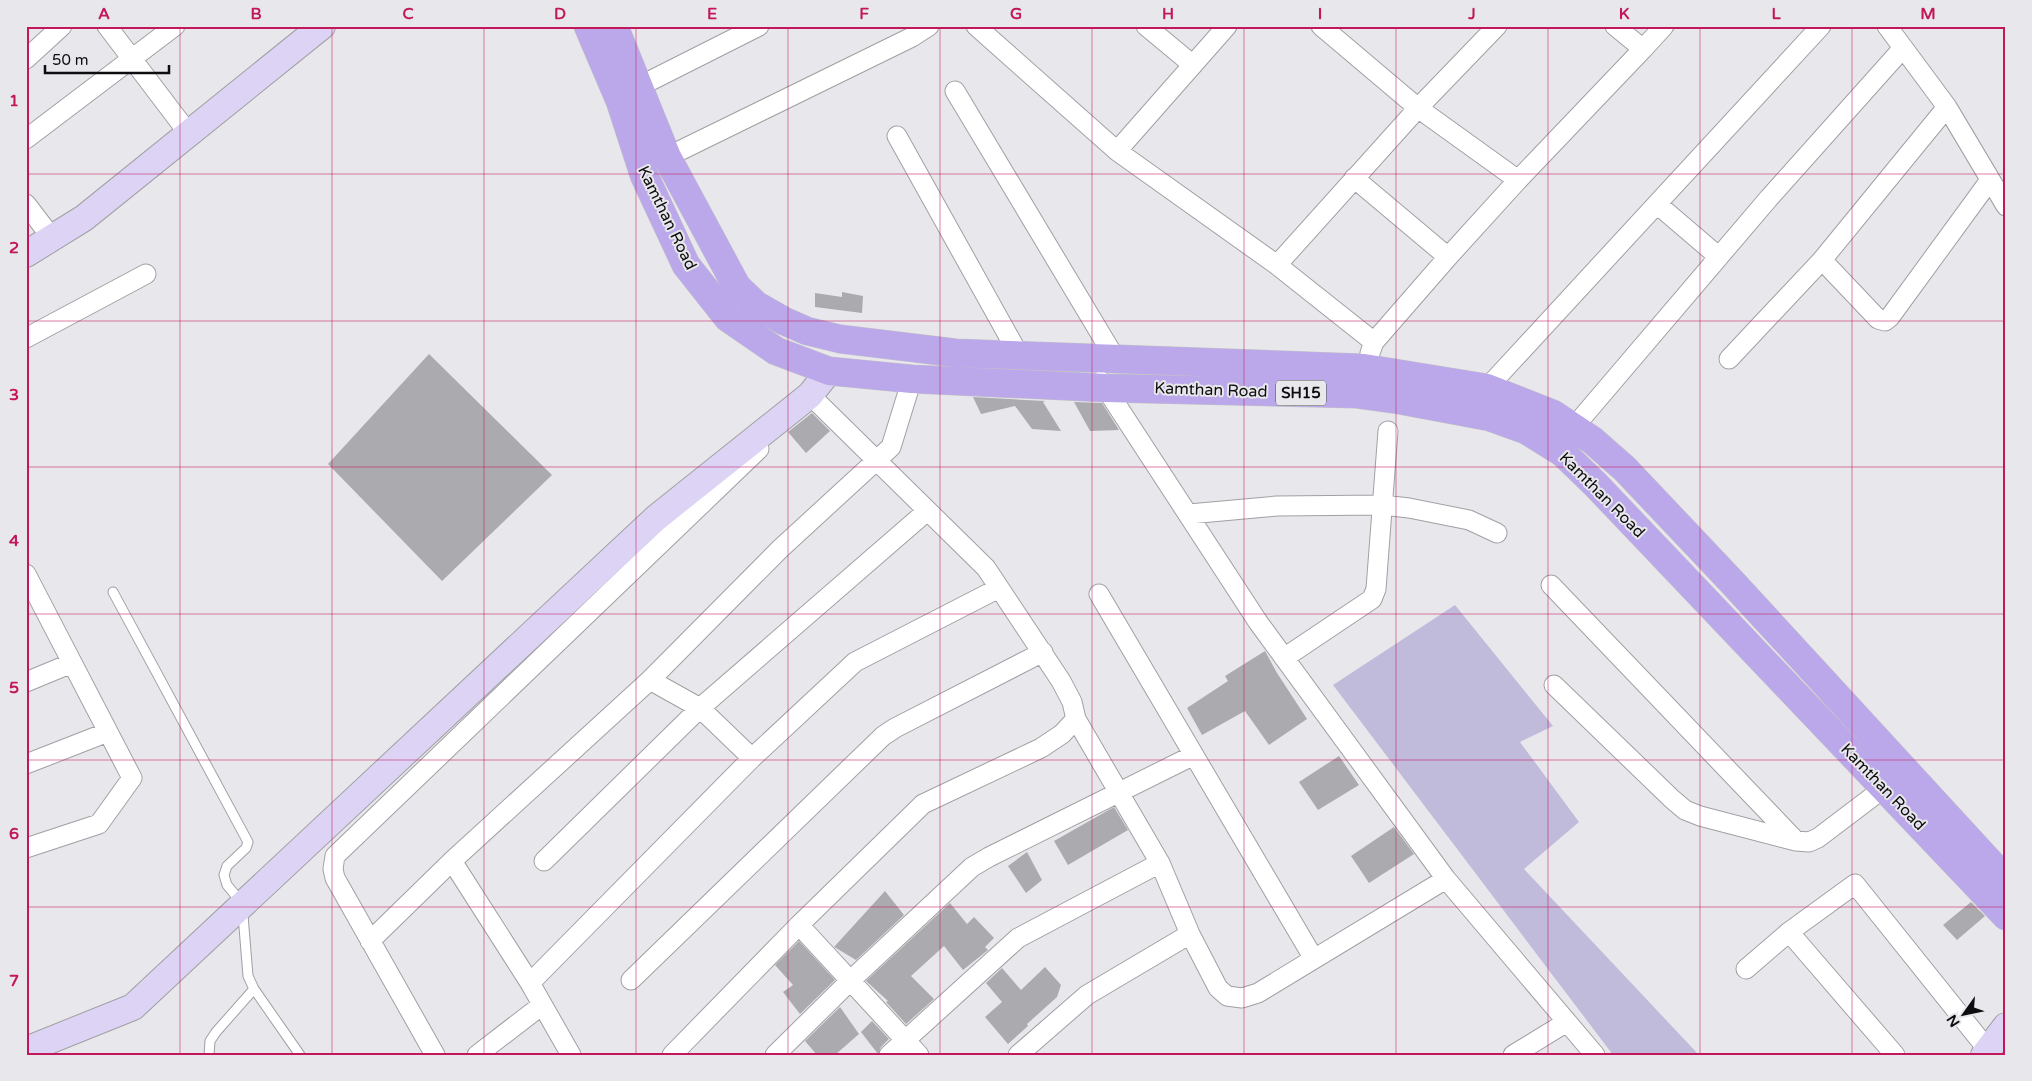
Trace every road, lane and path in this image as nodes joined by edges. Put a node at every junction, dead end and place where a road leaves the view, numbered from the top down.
1 (62, 26) edge
2 (107, 26) edge
3 (175, 26) edge
4 (322, 26) edge
5 (588, 26) edge
6 (614, 26) edge
7 (759, 26) edge
8 (930, 26) edge
9 (976, 26) edge
10 (1146, 26) edge
11 (1228, 26) edge
12 (1321, 26) edge
13 (1497, 26) edge
14 (1615, 26) edge
15 (1664, 26) edge
16 (1821, 26) edge
17 (1887, 26) edge
18 (1342, 33) edge
19 (1903, 48) junction
20 (1643, 49) junction
21 (26, 59) edge
22 (132, 61) junction
23 (1193, 65) junction
24 (638, 87) junction
25 (955, 91) dead end
26 (1947, 107) junction
27 (1418, 108) junction
28 (189, 134) junction
29 (897, 136) dead end
30 (26, 139) edge
31 (1117, 150) junction
32 (667, 157) junction
33 (1354, 178) junction
34 (1518, 180) junction
35 (1990, 180) junction
36 (26, 204) edge
37 (1656, 204) junction
38 (2006, 206) edge
39 (52, 238) junction
40 (26, 254) edge
41 (1448, 257) junction
42 (1719, 257) junction
43 (1822, 260) junction
44 (1277, 265) junction
45 (146, 274) dead end
46 (784, 321) junction
47 (26, 338) edge
48 (1374, 342) junction
49 (776, 351) junction
50 (1020, 355) junction
51 (1085, 357) junction
52 (1115, 358) junction
53 (1729, 359) dead end
54 (1364, 368) junction
55 (829, 371) junction
56 (912, 379) junction
57 (1106, 388) junction
58 (1487, 388) junction
59 (1355, 394) junction
60 (811, 396) junction
61 (1477, 414) junction
62 (1574, 427) junction
63 (1388, 430) dead end
64 (876, 461) junction
65 (1383, 505) junction
66 (927, 511) junction
67 (1189, 514) junction
68 (1497, 534) dead end
69 (26, 574) edge
70 (1731, 581) junction
71 (1551, 585) dead end
72 (999, 588) junction
73 (113, 592) dead end
74 (1099, 594) dead end
75 (1706, 600) junction
76 (1043, 652) junction
77 (1284, 658) junction
78 (72, 663) junction
79 (650, 680) junction
80 (26, 682) edge
81 (1554, 685) dead end
82 (700, 708) junction
83 (1076, 719) junction
84 (108, 732) junction
85 (1194, 755) junction
86 (752, 758) junction
87 (26, 764) edge
88 (1884, 788) junction
89 (1119, 791) junction
90 (1796, 841) junction
91 (26, 848) edge
92 (452, 861) junction
93 (544, 861) dead end
94 (1160, 863) junction
95 (1446, 879) junction
96 (2006, 880) edge
97 (242, 903) junction
98 (2006, 916) edge
99 (799, 925) junction
100 (1789, 932) junction
101 (1190, 934) junction
102 (370, 940) junction
103 (1314, 959) junction
104 (1746, 969) dead end
105 (631, 980) dead end
106 (851, 980) junction
107 (530, 983) junction
108 (254, 989) junction
109 (542, 1005) junction
110 (1567, 1022) junction
111 (2006, 1026) edge
112 (906, 1039) junction
113 (26, 1050) edge
114 (1986, 1053) edge
115 (209, 1055) edge
116 (300, 1055) edge
117 (436, 1055) edge
118 (478, 1055) edge
119 (571, 1055) edge
120 (672, 1055) edge
121 (775, 1055) edge
122 (889, 1055) edge
123 (919, 1055) edge
124 (1018, 1055) edge
125 (1513, 1055) edge
126 (1595, 1055) edge
127 (1894, 1055) edge

1 - 21 street
2 - 22 street
3 - 22 street
4 - 28 street
5 - 49 main road, Kamthan Road / SH15
6 - 24 main road, Kamthan Road / SH15
7 - 24 street
8 - 32 street
9 - 31 street
10 - 23 street
11 - 23 street
12 - 18 street
13 - 27 street
14 - 20 street
15 - 20 street
16 - 37 street
17 - 19 street
18 - 27 street
19 - 26 street
19 - 42 street
20 - 34 street
22 - 28 street
22 - 30 street
23 - 31 street
24 - 32 main road, Kamthan Road / SH15
25 - 52 street
26 - 35 street
26 - 43 street
27 - 33 street
27 - 34 street
28 - 39 street
29 - 50 street
31 - 44 street
32 - 46 main road, Kamthan Road / SH15
33 - 41 street
33 - 44 street
34 - 41 street
35 - 38 street
35 - 43 street
36 - 39 street
37 - 42 street
37 - 58 street
39 - 40 street
41 - 48 street
42 - 62 street
43 - 53 street
44 - 48 street
45 - 47 street
46 - 49 main road
46 - 50 main road, Kamthan Road / SH15
48 - 54 street
49 - 55 main road, Kamthan Road / SH15
50 - 51 main road, Kamthan Road / SH15
51 - 52 main road, Kamthan Road / SH15
51 - 57 street
52 - 54 main road, Kamthan Road / SH15
54 - 58 main road, Kamthan Road / SH15
54 - 59 street
55 - 56 main road, Kamthan Road / SH15
55 - 60 street
56 - 57 main road, Kamthan Road / SH15
56 - 64 street
57 - 59 main road, Kamthan Road / SH15
57 - 67 street
58 - 61 street
58 - 62 main road, Kamthan Road / SH15
59 - 61 main road, Kamthan Road / SH15
60 - 64 street
60 - 97 street
60 - 102 street
61 - 75 main road, Kamthan Road / SH15
62 - 70 main road, Kamthan Road / SH15
63 - 65 street
64 - 66 street
64 - 79 street
65 - 67 street
65 - 68 street
65 - 77 street
66 - 72 street
66 - 82 street
67 - 77 street
69 - 78 street
70 - 75 main road
70 - 96 main road, Kamthan Road / SH15
71 - 90 street
72 - 76 street
72 - 86 street
73 - 97 lane
74 - 85 street
75 - 88 main road, Kamthan Road / SH15
76 - 83 street
76 - 105 street
77 - 95 street
78 - 80 street
78 - 84 street
79 - 82 street
79 - 92 street
81 - 90 street
82 - 86 street
82 - 93 street
83 - 89 street
83 - 99 street
84 - 87 street
84 - 91 street
85 - 89 street
85 - 103 street
86 - 107 street
88 - 90 street
88 - 98 main road, Kamthan Road / SH15
89 - 94 street
89 - 106 street
92 - 102 street
92 - 107 street
94 - 101 street
94 - 112 street
95 - 103 street
95 - 110 street
97 - 108 lane
97 - 113 street
99 - 106 street
99 - 120 street
100 - 104 street
100 - 114 street
100 - 127 street
101 - 103 street
101 - 124 street
102 - 117 street
106 - 112 street
106 - 121 street
107 - 109 street
108 - 115 lane
108 - 116 lane
109 - 118 street
109 - 119 street
110 - 125 street
110 - 126 street
111 - 114 street
112 - 122 street
112 - 123 street

